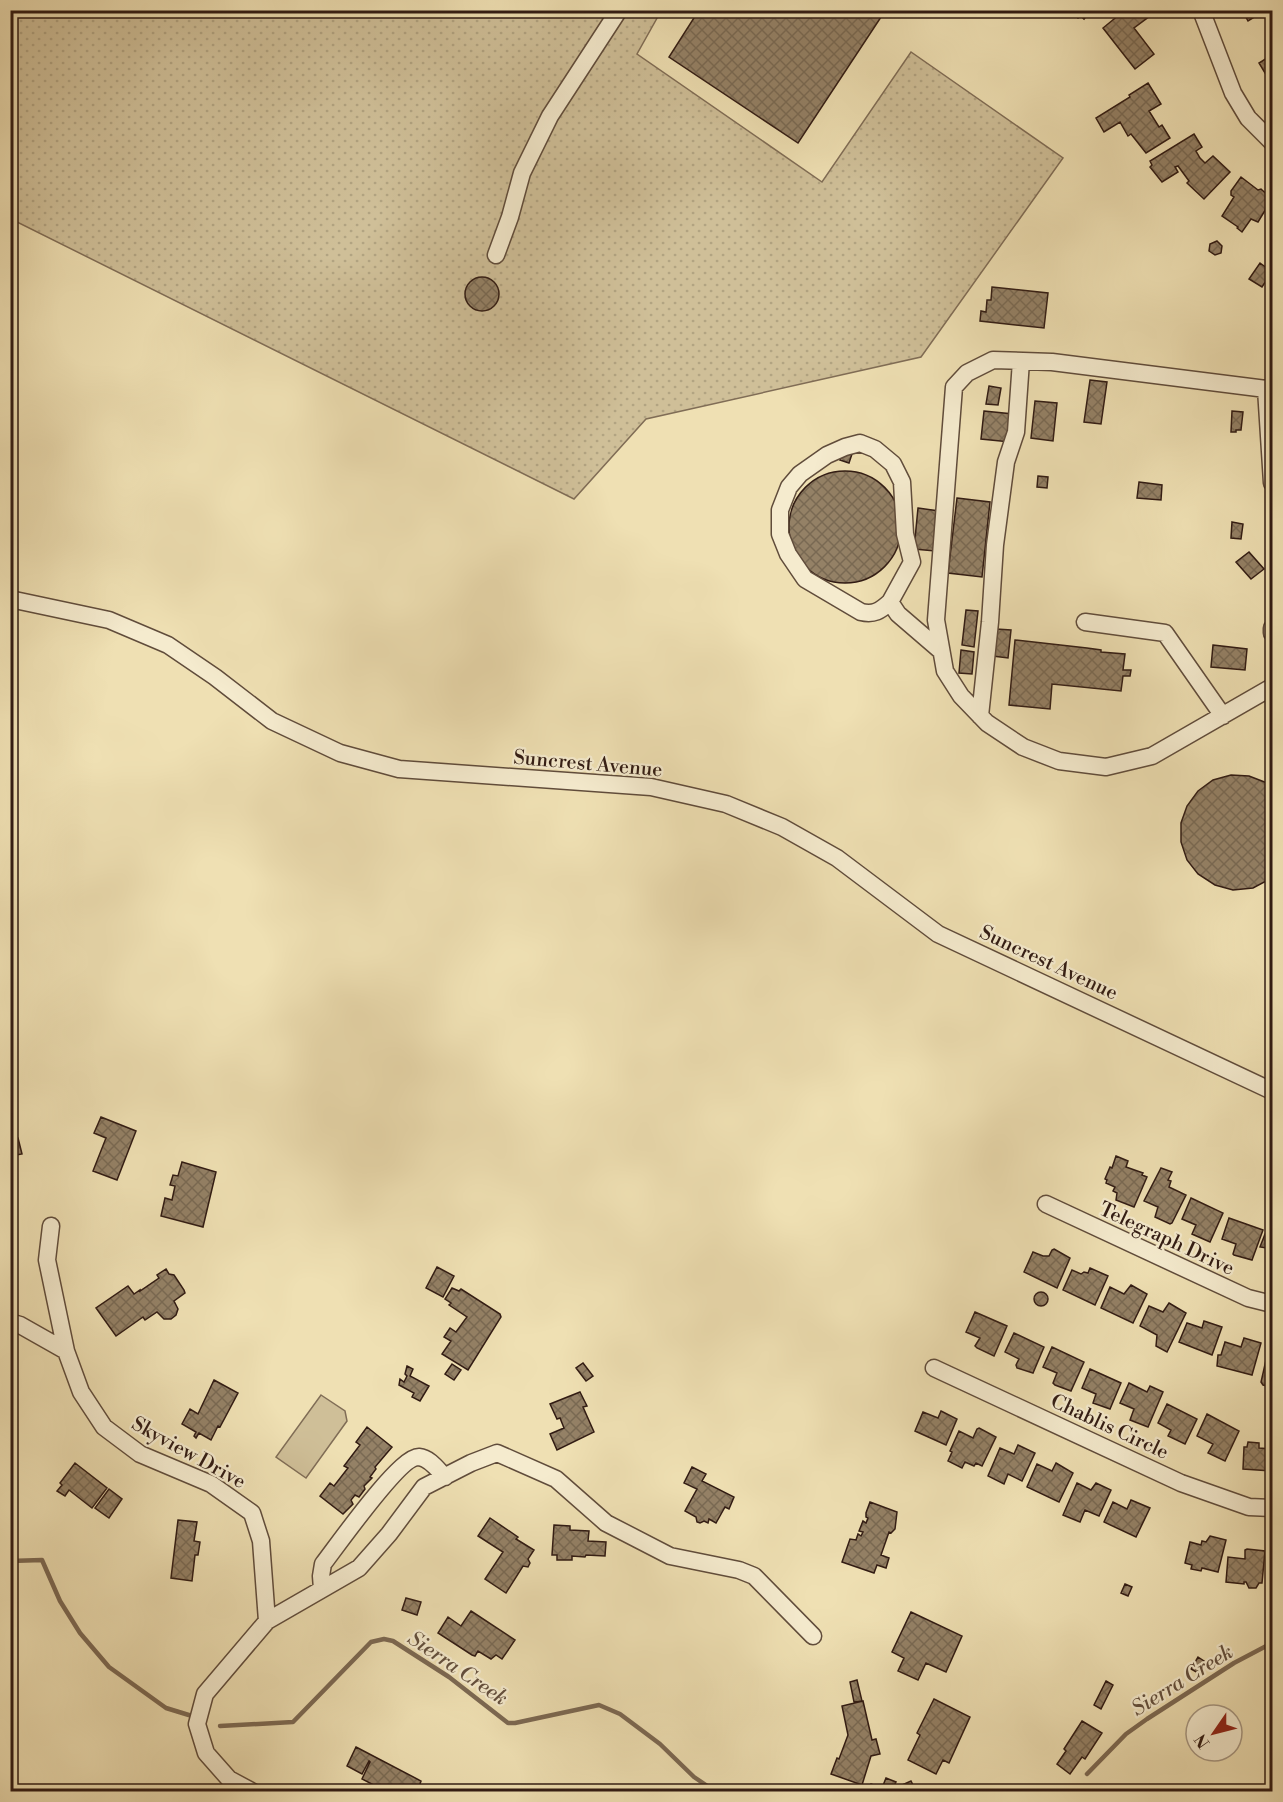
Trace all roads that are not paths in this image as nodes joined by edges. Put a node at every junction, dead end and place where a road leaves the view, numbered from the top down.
1 (619, 10) edge
2 (1201, 10) edge
3 (1272, 142) edge
4 (496, 255) dead end
5 (1021, 361) junction
6 (1269, 388) edge
7 (1272, 483) edge
8 (10, 599) edge
9 (890, 602) junction
10 (1085, 622) dead end
11 (1272, 628) edge
12 (1272, 633) edge
13 (941, 651) junction
14 (1272, 687) edge
15 (980, 716) junction
16 (1223, 716) junction
17 (1272, 1091) edge
18 (1046, 1204) dead end
19 (51, 1226) dead end
20 (1272, 1304) edge
21 (10, 1322) edge
22 (66, 1351) junction
23 (934, 1368) dead end
24 (445, 1477) junction
25 (1272, 1508) edge
26 (322, 1589) junction
27 (267, 1621) junction
28 (813, 1636) dead end
29 (253, 1791) edge

1 - 4 street
2 - 3 street
5 - 6 street
5 - 13 street
5 - 15 street
6 - 7 street
8 - 17 street, Suncrest Avenue
9 - 9 street
9 - 13 street
10 - 16 street
11 - 12 street
13 - 15 street
14 - 16 street
15 - 16 street
18 - 20 street, Telegraph Drive
19 - 22 street, Skyview Drive
21 - 22 street
22 - 27 street, Skyview Drive
23 - 25 street, Chablis Circle
24 - 26 street
24 - 26 street
24 - 28 street
26 - 27 street
27 - 29 street

